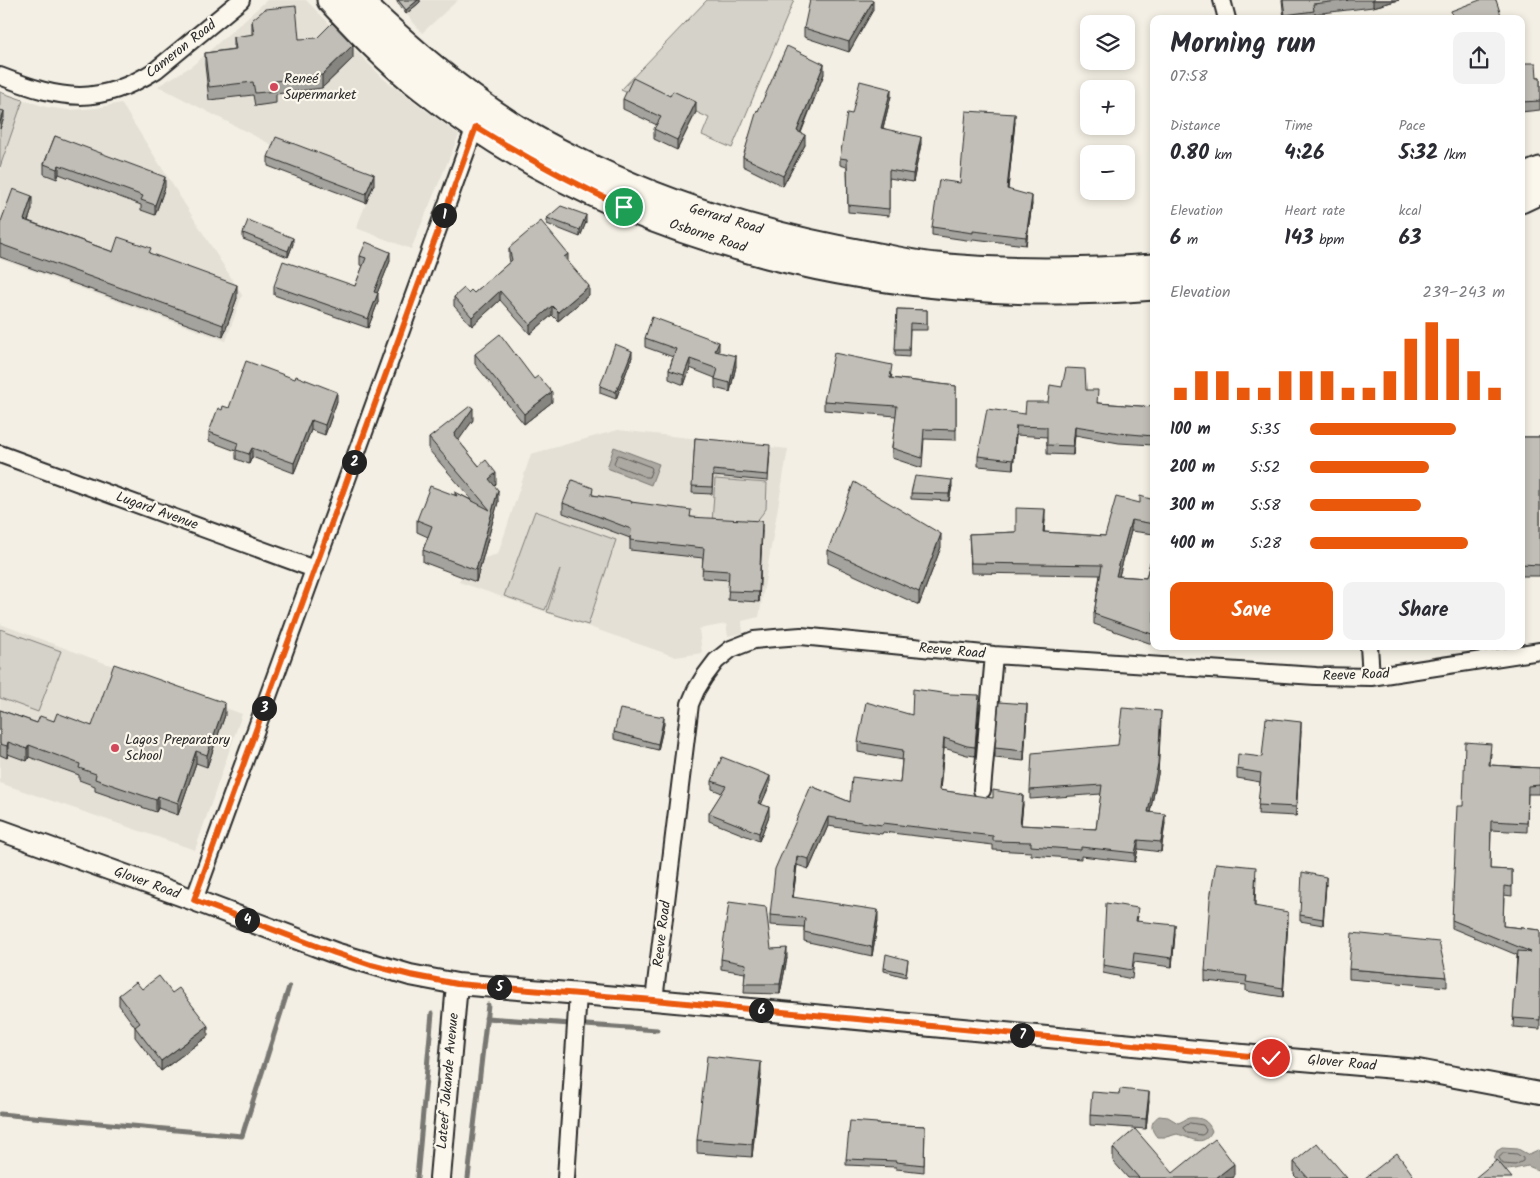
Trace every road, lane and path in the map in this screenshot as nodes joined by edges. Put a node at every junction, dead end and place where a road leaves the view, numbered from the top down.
1 (241, 0) edge
2 (330, 0) edge
3 (358, 0) edge
4 (1222, 0) edge
5 (1226, 15) edge
6 (0, 76) edge
7 (476, 127) junction
8 (1540, 170) edge
9 (1525, 176) edge
10 (1540, 192) edge
11 (1525, 198) edge
12 (1150, 267) edge
13 (1150, 287) edge
14 (0, 454) edge
15 (314, 568) junction
16 (1369, 650) edge
17 (1540, 651) edge
18 (994, 655) junction
19 (1371, 677) junction
20 (982, 790) dead end
21 (0, 830) edge
22 (194, 900) junction
23 (457, 984) junction
24 (578, 994) junction
25 (654, 1000) junction
26 (1540, 1093) edge
27 (440, 1178) edge
28 (566, 1178) edge

1 - 6 street, Cameron Road
2 - 7 main road, Osborne Road
3 - 12 main road, Gerrard Road
4 - 5 street
7 - 13 main road, Osborne Road
7 - 15 street
8 - 9 main road
10 - 11 main road
14 - 15 street, Lugard Avenue
15 - 22 street
16 - 19 street
17 - 19 street, Reeve Road
18 - 19 street, Reeve Road
18 - 20 street
18 - 25 street, Reeve Road
21 - 22 street, Glover Road
22 - 23 street, Glover Road
23 - 24 street, Glover Road
23 - 27 street, Lateef Jakande Avenue
24 - 25 street, Glover Road
24 - 28 street
25 - 26 street, Glover Road

